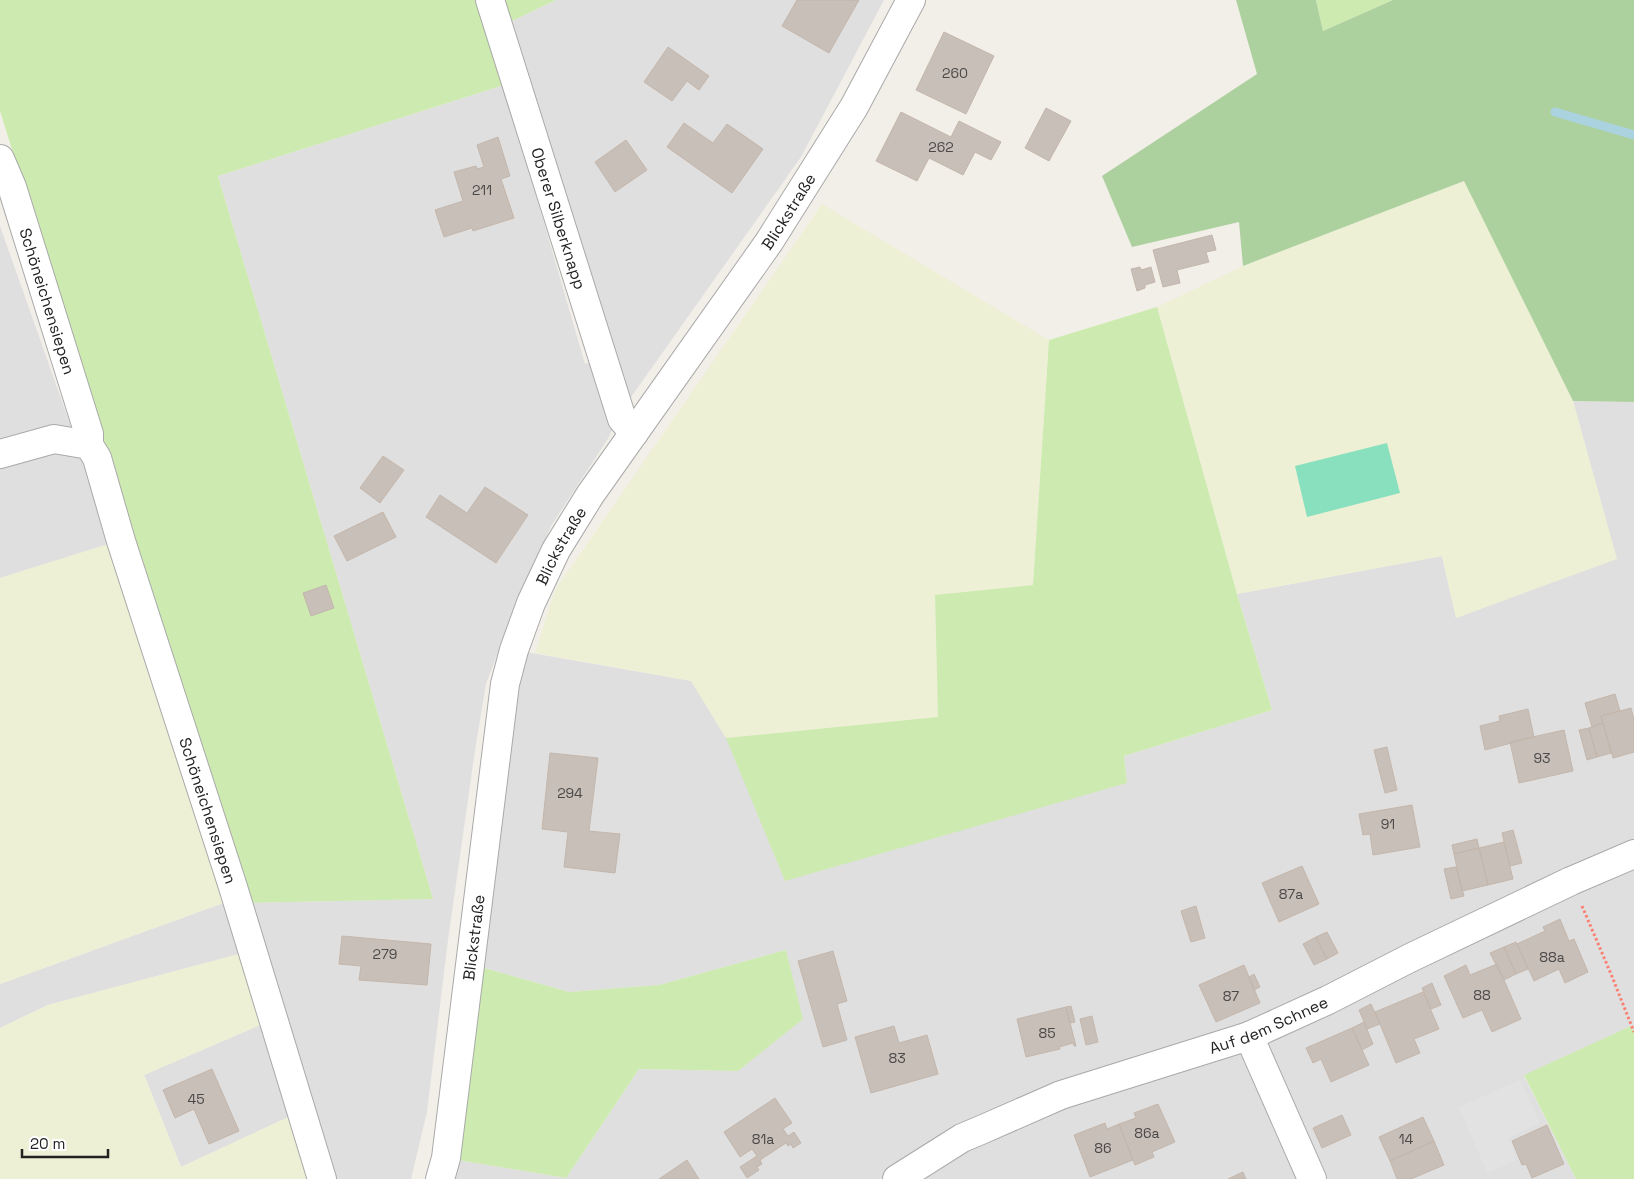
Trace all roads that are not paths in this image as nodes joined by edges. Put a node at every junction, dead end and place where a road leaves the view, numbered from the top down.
1 (490, 0) edge
2 (911, 0) edge
3 (0, 159) edge
4 (634, 434) junction
5 (89, 445) junction
6 (0, 454) edge
7 (1634, 854) edge
8 (1249, 1036) junction
9 (322, 1179) edge
10 (440, 1179) edge
11 (897, 1179) edge
12 (1312, 1179) edge

1 - 4 street, Oberer Silberknapp
2 - 4 street, Blickstraße
3 - 5 street, Schöneichensiepen
4 - 10 street, Blickstraße
5 - 6 street
5 - 9 street, Schöneichensiepen
7 - 8 street, Auf dem Schnee
8 - 11 street, Auf dem Schnee
8 - 12 street

